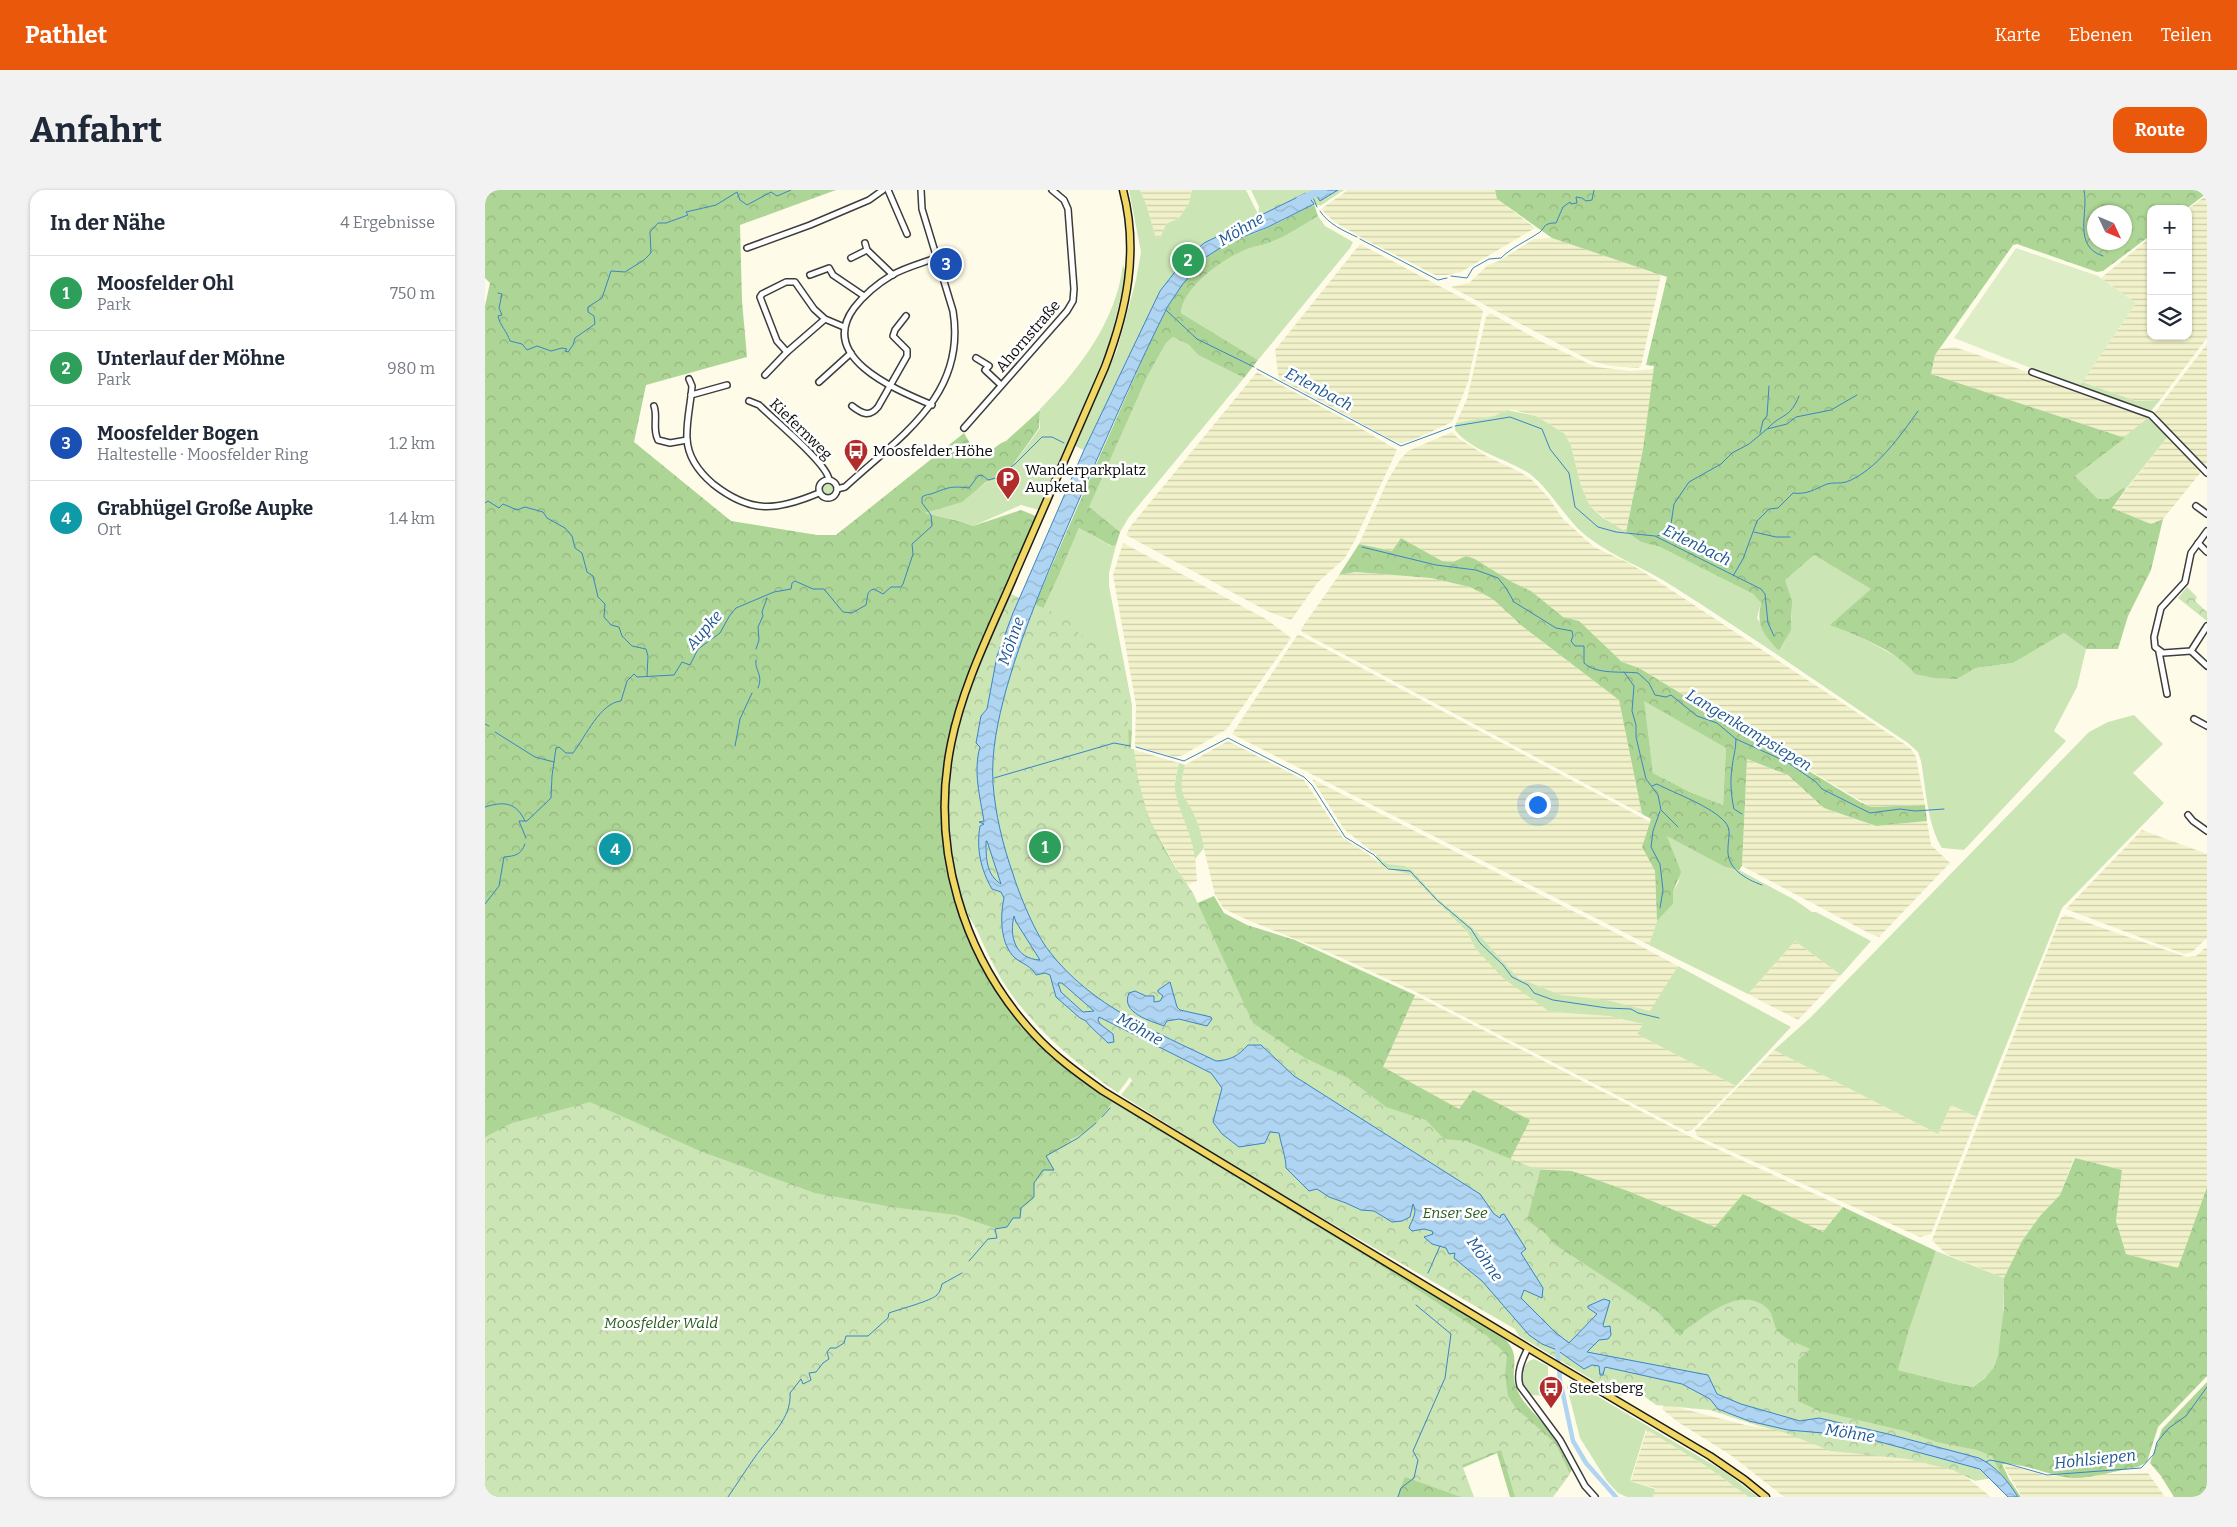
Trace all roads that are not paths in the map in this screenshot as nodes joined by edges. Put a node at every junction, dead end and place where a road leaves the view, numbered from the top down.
1 (883, 190) edge
2 (887, 190) edge
3 (921, 190) edge
4 (1052, 190) edge
5 (1123, 190) edge
6 (907, 234) dead end
7 (865, 243) dead end
8 (747, 248) dead end
9 (867, 250) junction
10 (938, 257) junction
11 (851, 258) dead end
12 (810, 274) dead end
13 (893, 275) junction
14 (864, 296) junction
15 (906, 316) dead end
16 (825, 318) junction
17 (844, 327) junction
18 (787, 352) junction
19 (851, 353) junction
20 (976, 358) dead end
21 (2032, 372) dead end
22 (765, 375) dead end
23 (689, 378) dead end
24 (819, 382) dead end
25 (727, 385) dead end
26 (890, 385) junction
27 (1001, 385) junction
28 (691, 395) junction
29 (749, 401) dead end
30 (932, 405) junction
31 (654, 406) dead end
32 (852, 406) dead end
33 (964, 428) dead end
34 (687, 440) junction
35 (2207, 473) edge
36 (829, 480) junction
37 (837, 489) junction
38 (819, 493) junction
39 (2195, 506) dead end
40 (2207, 514) edge
41 (2207, 531) edge
42 (2198, 543) junction
43 (2207, 552) edge
44 (2207, 626) edge
45 (2191, 651) junction
46 (2159, 652) junction
47 (2207, 666) edge
48 (2167, 694) dead end
49 (2194, 719) dead end
50 (2207, 726) edge
51 (2188, 815) dead end
52 (2207, 831) edge
53 (1528, 1348) junction
54 (1595, 1497) edge
55 (1766, 1497) edge

1 - 8 street
2 - 6 street
3 - 10 street
4 - 27 street, Ahornstraße
5 - 53 main road
7 - 9 street
9 - 11 street
9 - 13 street
10 - 13 street
10 - 30 street
12 - 14 street
13 - 14 street
14 - 17 street
15 - 26 street
16 - 17 street
16 - 18 street
16 - 18 street
17 - 19 street
18 - 22 street
19 - 24 street
19 - 26 street
20 - 27 street, Ahornstraße
21 - 35 street
23 - 28 street
25 - 28 street
26 - 30 street
26 - 32 street
27 - 33 street, Ahornstraße
28 - 34 street
29 - 36 street, Kiefernweg
30 - 37 street
31 - 34 street
34 - 38 street
36 - 37 street
36 - 38 street
37 - 38 street
39 - 40 street
41 - 42 street
42 - 43 street
42 - 46 street
44 - 45 street
45 - 46 street
45 - 47 street
46 - 48 street
49 - 50 street
51 - 52 street
53 - 54 street
53 - 55 main road

